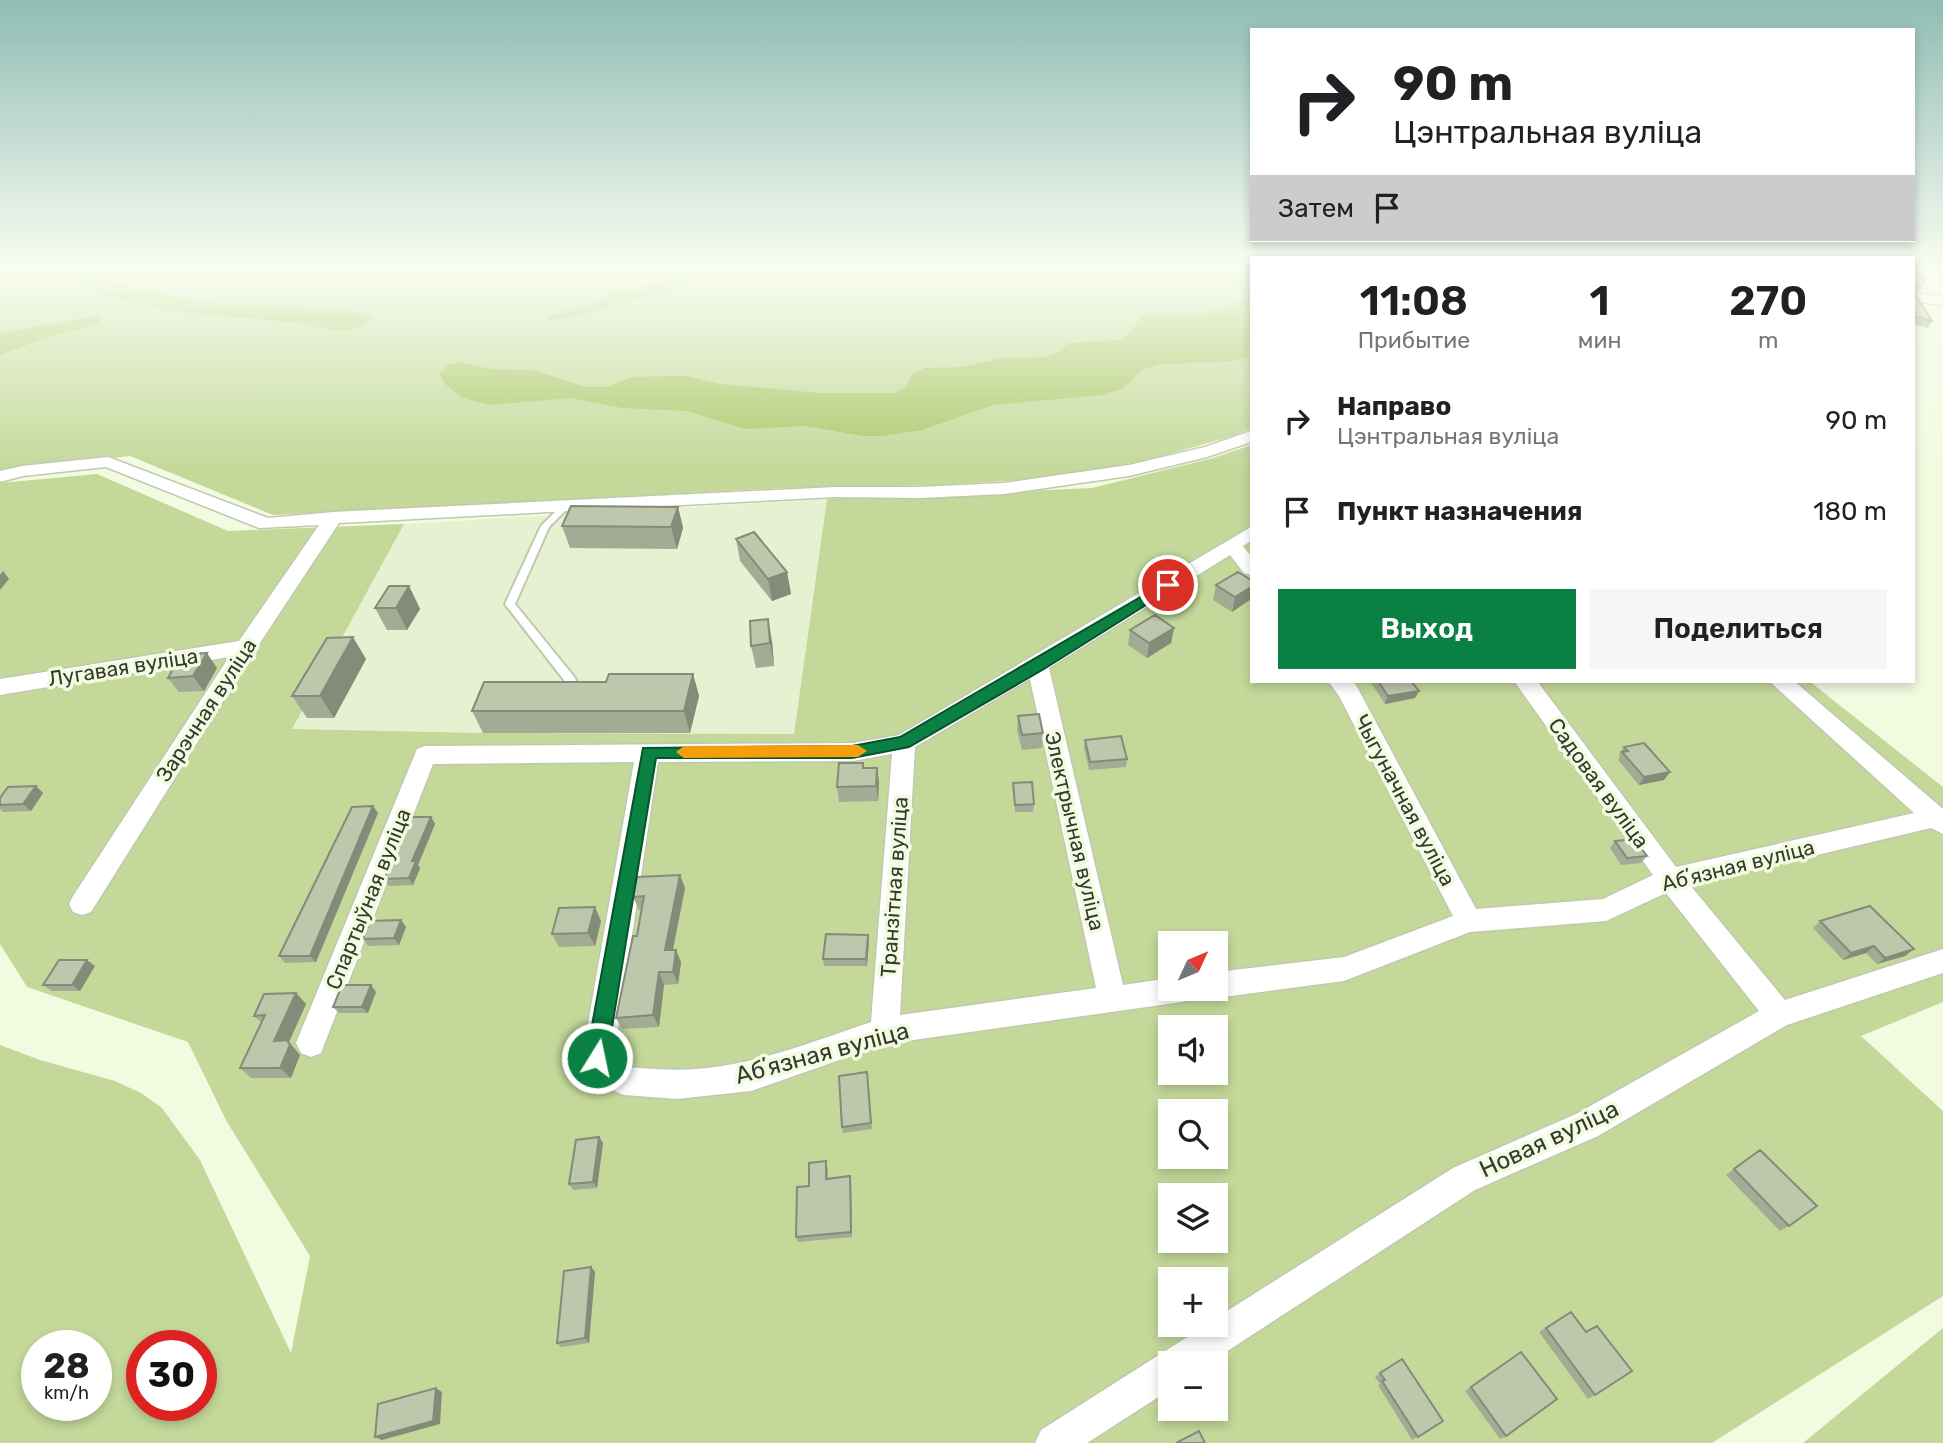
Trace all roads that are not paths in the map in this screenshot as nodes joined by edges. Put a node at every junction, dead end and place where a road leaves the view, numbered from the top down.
1 (1250, 436) edge
2 (0, 477) edge
3 (566, 506) junction
4 (333, 518) junction
5 (1242, 539) edge
6 (1250, 566) edge
7 (246, 647) junction
8 (1038, 665) junction
9 (571, 681) edge
10 (1341, 683) edge
11 (1526, 683) edge
12 (1782, 683) edge
13 (0, 687) edge
14 (904, 743) junction
15 (648, 752) junction
16 (1940, 820) edge
17 (1670, 879) junction
18 (82, 904) dead end
19 (1469, 921) junction
20 (1943, 961) edge
21 (1228, 984) edge
22 (1158, 992) edge
23 (1112, 997) junction
24 (1779, 1016) junction
25 (885, 1031) junction
26 (311, 1043) dead end
27 (1197, 1351) edge
28 (1158, 1376) edge
29 (1054, 1443) edge

1 - 3 street
2 - 4 street
3 - 4 street
3 - 9 lane
4 - 7 street, Зарэчная вуліца
5 - 6 street
5 - 8 street
7 - 13 street, Лугавая вуліца
7 - 18 street, Зарэчная вуліца
8 - 14 street
8 - 23 street, Электрычная вуліца
10 - 19 street, Чыгуначная вуліца
11 - 17 street, Садовая вуліца
12 - 16 street
14 - 15 street
14 - 25 street, Транзітная вуліца
15 - 25 street, Абʼязная вуліца
15 - 26 street, Спартыўная вуліца
16 - 17 street, Абʼязная вуліца
17 - 19 street, Абʼязная вуліца
17 - 24 street, Садовая вуліца
19 - 21 street, Абʼязная вуліца
20 - 24 street, Новая вуліца
22 - 23 street, Абʼязная вуліца
23 - 25 street, Абʼязная вуліца
24 - 27 street, Новая вуліца
28 - 29 street

